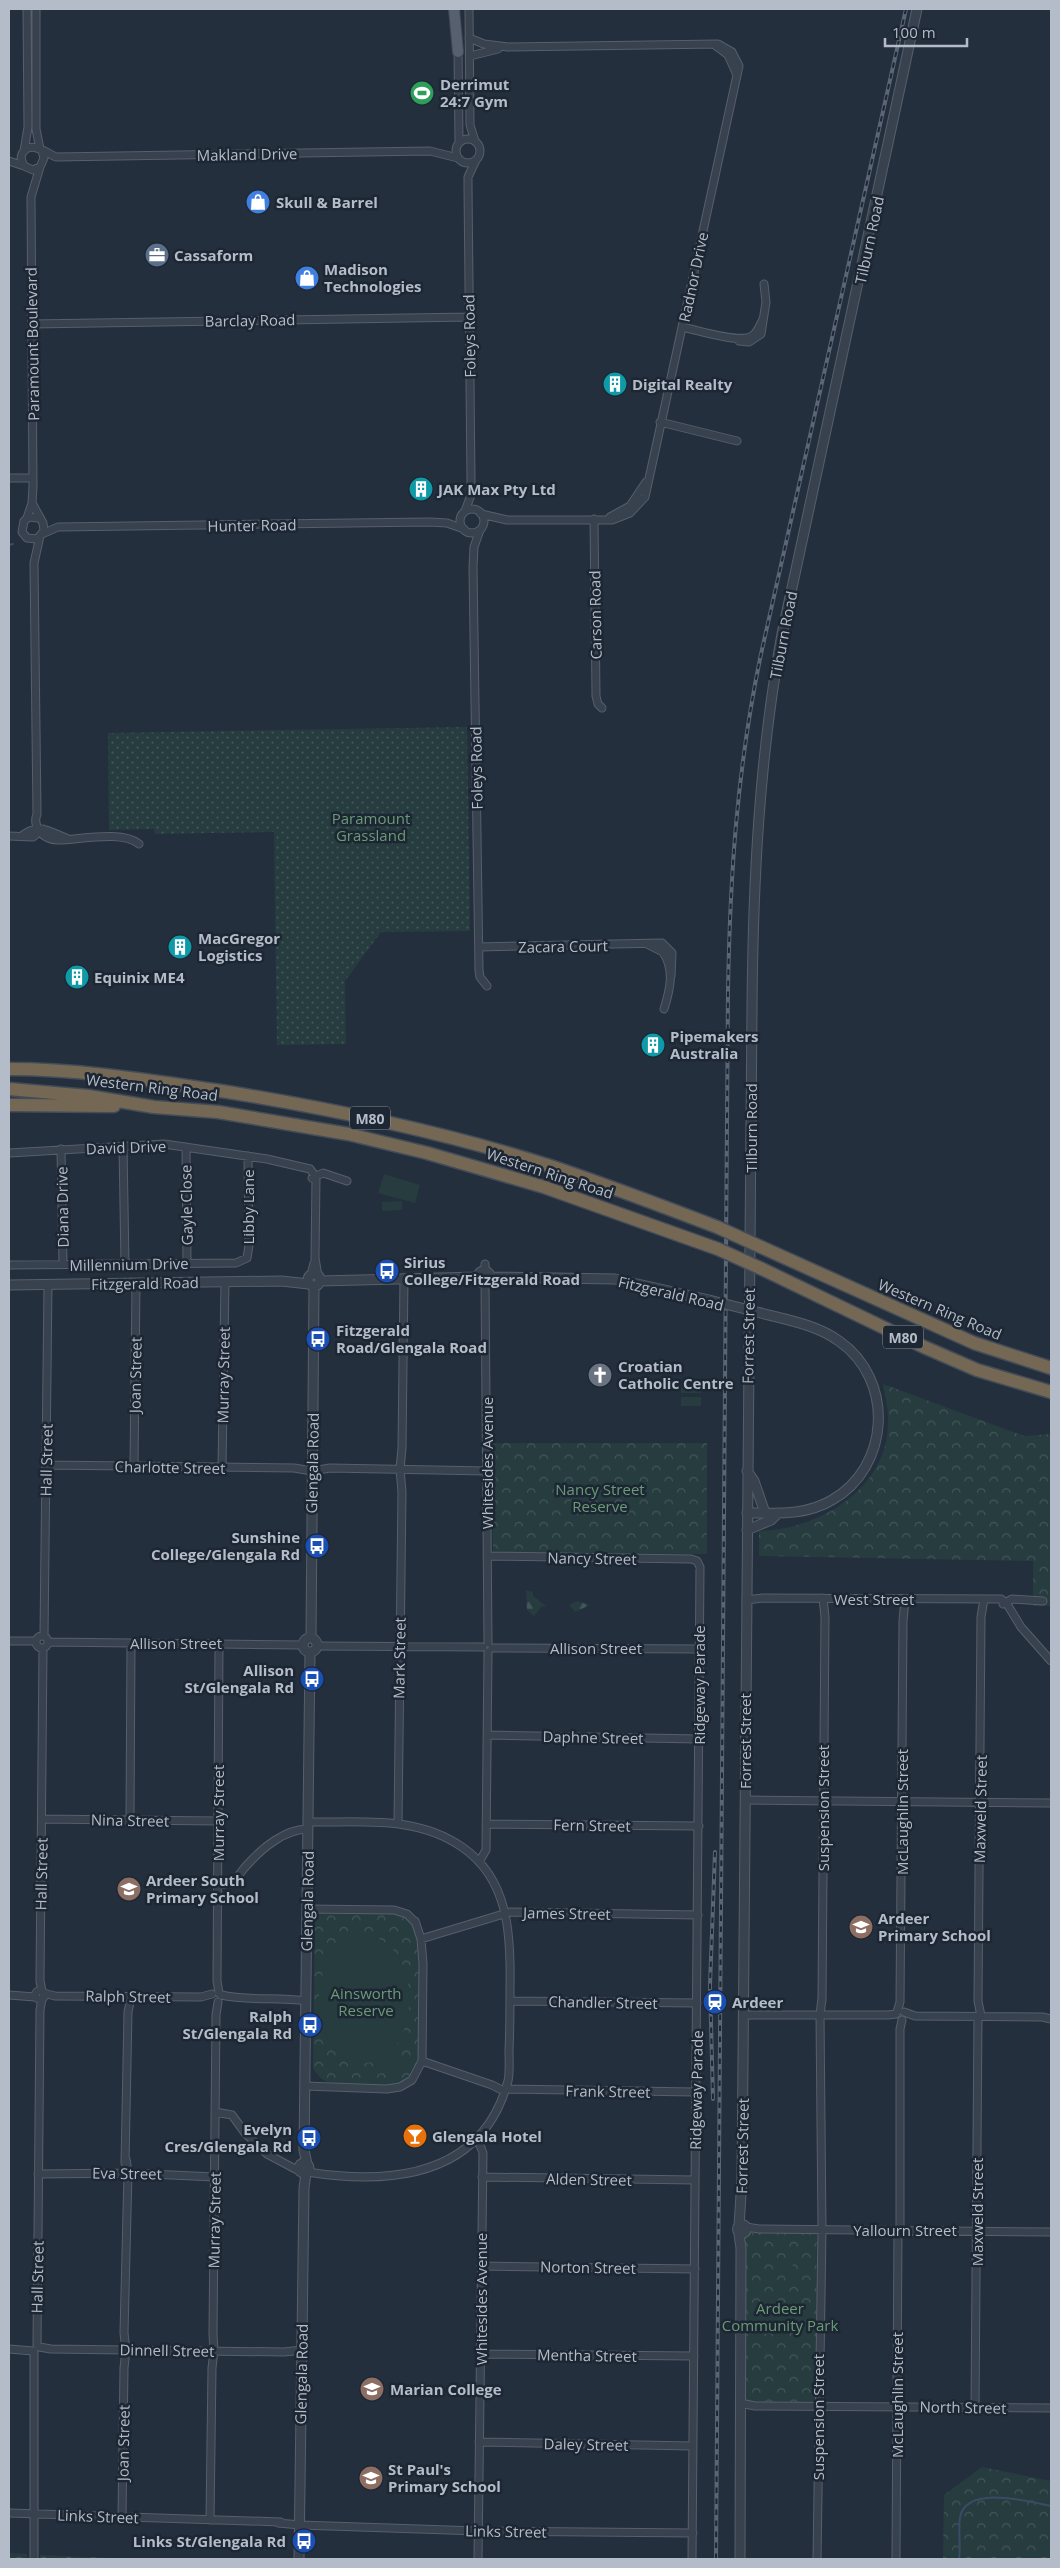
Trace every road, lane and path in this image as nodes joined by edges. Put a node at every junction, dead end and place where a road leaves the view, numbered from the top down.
1 (26, 9) edge
2 (36, 9) edge
3 (456, 9) edge
4 (469, 9) edge
5 (917, 9) edge
6 (469, 38) junction
7 (508, 47) junction
8 (458, 52) joint
9 (470, 56) junction
10 (475, 142) junction
11 (458, 144) junction
12 (41, 150) junction
13 (438, 151) junction
14 (23, 152) junction
15 (56, 157) junction
16 (460, 159) junction
17 (9, 160) edge
18 (476, 160) junction
19 (25, 166) junction
20 (41, 166) junction
21 (468, 177) junction
22 (33, 185) junction
23 (764, 284) dead end
24 (469, 317) junction
25 (32, 324) junction
26 (682, 327) junction
27 (660, 422) junction
28 (736, 441) dead end
29 (9, 478) edge
30 (33, 478) junction
31 (471, 496) junction
32 (32, 503) junction
33 (480, 512) junction
34 (464, 513) junction
35 (26, 518) junction
36 (39, 519) junction
37 (594, 519) junction
38 (498, 520) junction
39 (447, 523) junction
40 (58, 528) junction
41 (481, 528) junction
42 (465, 530) junction
43 (41, 535) junction
44 (27, 538) junction
45 (474, 547) junction
46 (35, 553) junction
47 (602, 708) dead end
48 (40, 830) junction
49 (9, 836) edge
50 (139, 844) dead end
51 (479, 947) junction
52 (487, 986) dead end
53 (664, 1009) dead end
54 (9, 1068) edge
55 (9, 1089) edge
56 (9, 1105) edge
57 (154, 1107) junction
58 (124, 1146) junction
59 (186, 1147) junction
60 (61, 1150) junction
61 (9, 1153) edge
62 (248, 1156) junction
63 (315, 1177) junction
64 (346, 1181) dead end
65 (247, 1258) joint
66 (187, 1263) junction
67 (63, 1264) junction
68 (125, 1264) junction
69 (9, 1265) edge
70 (755, 1271) junction
71 (485, 1274) junction
72 (404, 1278) junction
73 (314, 1280) junction
74 (225, 1282) junction
75 (136, 1283) junction
76 (48, 1284) junction
77 (9, 1285) edge
78 (1051, 1368) edge
79 (1051, 1392) edge
80 (46, 1465) junction
81 (134, 1466) junction
82 (222, 1467) junction
83 (312, 1468) junction
84 (402, 1469) junction
85 (487, 1471) junction
86 (747, 1471) junction
87 (747, 1513) junction
88 (765, 1513) junction
89 (778, 1513) junction
90 (747, 1530) junction
91 (487, 1556) junction
92 (697, 1561) joint
93 (746, 1598) junction
94 (825, 1598) junction
95 (903, 1599) junction
96 (983, 1599) junction
97 (1043, 1601) dead end
98 (1005, 1603) junction
99 (9, 1641) edge
100 (45, 1642) junction
101 (131, 1643) junction
102 (219, 1644) junction
103 (310, 1645) junction
104 (400, 1646) junction
105 (488, 1648) junction
106 (700, 1649) junction
107 (1051, 1661) edge
108 (488, 1736) junction
109 (699, 1739) junction
110 (745, 1800) junction
111 (823, 1800) junction
112 (902, 1801) junction
113 (980, 1802) junction
114 (1051, 1803) edge
115 (42, 1819) junction
116 (130, 1820) junction
117 (218, 1821) junction
118 (398, 1823) junction
119 (486, 1824) junction
120 (308, 1825) junction
121 (699, 1826) junction
122 (479, 1862) junction
123 (218, 1883) junction
124 (307, 1909) junction
125 (506, 1913) junction
126 (698, 1915) junction
127 (423, 1939) junction
128 (9, 1995) edge
129 (40, 1995) junction
130 (128, 1996) junction
131 (216, 1997) junction
132 (306, 1998) junction
133 (510, 2001) junction
134 (697, 2003) junction
135 (743, 2014) junction
136 (1051, 2014) edge
137 (821, 2015) junction
138 (899, 2016) junction
139 (978, 2016) junction
140 (1042, 2017) junction
141 (1051, 2019) edge
142 (422, 2061) junction
143 (305, 2086) junction
144 (505, 2088) junction
145 (695, 2092) junction
146 (215, 2112) junction
147 (475, 2140) junction
148 (304, 2168) junction
149 (38, 2172) junction
150 (126, 2173) junction
151 (214, 2174) junction
152 (482, 2177) junction
153 (695, 2180) junction
154 (743, 2229) junction
155 (820, 2230) junction
156 (898, 2230) junction
157 (976, 2231) junction
158 (1051, 2232) edge
159 (481, 2266) junction
160 (695, 2268) junction
161 (9, 2349) edge
162 (36, 2349) junction
163 (124, 2350) junction
164 (212, 2351) junction
165 (302, 2352) junction
166 (481, 2354) junction
167 (694, 2356) junction
168 (740, 2406) junction
169 (818, 2406) junction
170 (897, 2407) junction
171 (975, 2408) junction
172 (1051, 2408) edge
173 (479, 2442) junction
174 (693, 2446) junction
175 (9, 2513) edge
176 (34, 2513) junction
177 (122, 2516) junction
178 (210, 2520) junction
179 (300, 2524) junction
180 (478, 2531) junction
181 (693, 2533) junction
182 (34, 2559) edge
183 (299, 2559) edge
184 (478, 2559) edge
185 (692, 2559) edge
186 (739, 2559) edge
187 (817, 2559) edge
188 (896, 2559) edge

1 - 14 street
2 - 12 street
3 - 8 main road
4 - 6 street
5 - 70 street, Tilburn Road
6 - 7 street, Radnor Drive
6 - 9 street
7 - 9 street, Radnor Drive
7 - 26 street, Radnor Drive
8 - 11 street
9 - 10 street
10 - 11 street
10 - 18 street
11 - 13 street, Makland Drive
11 - 16 street
12 - 14 street
12 - 15 street, Makland Drive
12 - 20 street
13 - 15 street, Makland Drive
13 - 16 street, Makland Drive
14 - 17 street
14 - 19 street
15 - 20 street, Makland Drive
16 - 18 street
16 - 21 street, Foleys Road
17 - 19 street
18 - 21 street, Foleys Road
19 - 20 street
19 - 22 street, Paramount Boulevard
20 - 22 street, Paramount Boulevard
21 - 24 street, Foleys Road
22 - 25 street, Paramount Boulevard
23 - 26 street
24 - 25 street, Barclay Road
24 - 31 street, Foleys Road
25 - 30 street, Paramount Boulevard
26 - 27 street, Radnor Drive
27 - 28 street
27 - 37 street, Radnor Drive
29 - 30 street
30 - 32 street, Paramount Boulevard
31 - 33 street, Foleys Road
31 - 34 street, Foleys Road
32 - 35 street, Paramount Boulevard
32 - 36 street, Paramount Boulevard
33 - 34 street
33 - 38 street, Radnor Drive
33 - 41 street
34 - 39 street, Hunter Road
34 - 42 street
35 - 36 street
35 - 44 street
36 - 40 street, Hunter Road
36 - 43 street
37 - 38 street, Radnor Drive
37 - 47 street, Carson Road
38 - 41 street, Radnor Drive
39 - 40 street, Hunter Road
39 - 42 street, Hunter Road
40 - 43 street, Hunter Road
41 - 42 street
41 - 45 street, Foleys Road
42 - 45 street, Foleys Road
43 - 44 street
43 - 46 street
44 - 46 street
45 - 51 street, Foleys Road
46 - 48 street
48 - 49 street
48 - 50 street
51 - 52 street, Foleys Road
51 - 53 street, Zacara Court
54 - 78 highway, Western Ring Road / M80, bridge
55 - 57 highway, Western Ring Road / M80
56 - 57 highway
57 - 70 highway, Western Ring Road / M80, bridge
58 - 59 street, David Drive
58 - 60 street, David Drive
58 - 68 street
59 - 62 street, David Drive
59 - 66 street, Gayle Close
60 - 61 street, David Drive
60 - 67 street, Diana Drive
62 - 63 street, David Drive
62 - 65 street, Libby Lane
63 - 64 street
63 - 73 street
65 - 66 street, Millennium Drive
66 - 68 street, Millennium Drive
67 - 68 street, Millennium Drive
67 - 69 street, Millennium Drive
70 - 79 highway, Western Ring Road / M80
70 - 86 street, Forrest Street
71 - 72 street, Fitzgerald Road
71 - 85 street, Whitesides Avenue
71 - 89 street, Fitzgerald Road, bridge
72 - 73 street, Fitzgerald Road
72 - 84 street, Mark Street
73 - 74 street, Fitzgerald Road
73 - 83 street, Glengala Road
74 - 75 street, Fitzgerald Road
74 - 82 street, Murray Street
75 - 76 street, Fitzgerald Road
75 - 81 street, Joan Street
76 - 77 street, Fitzgerald Road
76 - 80 street, Hall Street
80 - 81 street, Charlotte Street
80 - 100 street, Hall Street
81 - 82 street, Charlotte Street
82 - 83 street, Charlotte Street
83 - 84 street, Charlotte Street
83 - 103 street, Glengala Road
84 - 85 street, Charlotte Street
84 - 104 street, Mark Street
85 - 91 street, Whitesides Avenue
86 - 87 street, Forrest Street
86 - 88 street
87 - 88 street, Fitzgerald Road
87 - 90 street, Forrest Street
88 - 89 street, Fitzgerald Road
89 - 90 street
90 - 93 street, Forrest Street
91 - 92 street, Nancy Street
91 - 105 street, Whitesides Avenue
92 - 106 street, Ridgeway Parade
93 - 94 street, West Street
93 - 110 street, Forrest Street
94 - 95 street, West Street
94 - 111 street, Suspension Street
95 - 96 street, West Street
95 - 112 street, McLaughlin Street
96 - 98 street, West Street
96 - 113 street, Maxweld Street
97 - 98 street, West Street
98 - 107 street
99 - 100 street
100 - 101 street, Allison Street
100 - 115 street, Hall Street
101 - 102 street, Allison Street
101 - 116 street
102 - 103 street, Allison Street
102 - 117 street, Murray Street
103 - 104 street, Allison Street
103 - 120 street, Glengala Road
104 - 105 street, Allison Street
104 - 118 street, Mark Street
105 - 106 street, Allison Street
105 - 108 street, Whitesides Avenue
106 - 109 street, Ridgeway Parade
108 - 109 street, Daphne Street
108 - 119 street, Whitesides Avenue
109 - 121 street, Ridgeway Parade
110 - 111 street
110 - 135 street, Forrest Street
111 - 112 street
111 - 137 street, Suspension Street
112 - 113 street
112 - 138 street, McLaughlin Street
113 - 114 street
113 - 139 street, Maxweld Street
115 - 116 street, Nina Street
115 - 129 street, Hall Street
116 - 117 street, Nina Street
117 - 123 street, Murray Street
118 - 120 street
118 - 122 street
119 - 121 street, Fern Street
119 - 122 street, Whitesides Avenue
120 - 123 street
120 - 124 street, Glengala Road
121 - 126 street, Ridgeway Parade
122 - 125 street
123 - 131 street, Murray Street
124 - 127 street
124 - 132 street, Glengala Road
125 - 126 street, James Street
125 - 127 street, James Street
125 - 133 street
126 - 134 street, Ridgeway Parade
127 - 142 street
128 - 129 street, Ralph Street
129 - 130 street, Ralph Street
129 - 149 street, Hall Street
130 - 131 street, Ralph Street
130 - 150 street, Joan Street
131 - 132 street, Ralph Street
131 - 146 street, Murray Street
132 - 143 street, Glengala Road
133 - 134 street, Chandler Street
133 - 144 street
134 - 145 street, Ridgeway Parade
135 - 137 street
135 - 154 street, Forrest Street
136 - 140 street
137 - 138 street
137 - 155 street, Suspension Street
138 - 139 street
138 - 156 street, McLaughlin Street
139 - 140 street
139 - 157 street, Maxweld Street
140 - 141 street
142 - 143 street
142 - 144 street, Frank Street
143 - 148 street, Glengala Road
144 - 145 street, Frank Street
144 - 147 street
145 - 153 street, Ridgeway Parade
146 - 148 street
146 - 151 street, Murray Street
147 - 148 street
147 - 152 street, Whitesides Avenue
148 - 165 street, Glengala Road
149 - 150 street, Eva Street
149 - 162 street, Hall Street
150 - 151 street, Eva Street
150 - 163 street, Joan Street
151 - 164 street, Murray Street
152 - 153 street, Alden Street
152 - 159 street, Whitesides Avenue
153 - 160 street, Ridgeway Parade
154 - 155 street, Yallourn Street
154 - 168 street, Forrest Street
155 - 156 street, Yallourn Street
155 - 169 street, Suspension Street
156 - 157 street, Yallourn Street
156 - 170 street, McLaughlin Street
157 - 158 street, Yallourn Street
157 - 171 street, Maxweld Street
159 - 160 street, Norton Street
159 - 166 street, Whitesides Avenue
160 - 167 street, Ridgeway Parade
161 - 162 street, Dinnell Street
162 - 163 street, Dinnell Street
162 - 176 street, Hall Street
163 - 164 street, Dinnell Street
163 - 177 street, Joan Street
164 - 165 street, Dinnell Street
164 - 178 street, Murray Street
165 - 179 street, Glengala Road
166 - 167 street, Mentha Street
166 - 173 street, Whitesides Avenue
167 - 174 street, Ridgeway Parade
168 - 169 street, North Street
168 - 186 street, Forrest Street
169 - 170 street, North Street
169 - 187 street, Suspension Street
170 - 171 street, North Street
170 - 188 street, McLaughlin Street
171 - 172 street, North Street
173 - 174 street, Daley Street
173 - 180 street, Whitesides Avenue
174 - 181 street, Ridgeway Parade
175 - 176 street, Links Street
176 - 177 street, Links Street
176 - 182 street, Hall Street
177 - 178 street, Links Street
178 - 179 street, Links Street
179 - 180 street, Links Street
179 - 183 street, Glengala Road
180 - 181 street, Links Street
180 - 184 street, Whitesides Avenue
181 - 185 street, Ridgeway Parade

